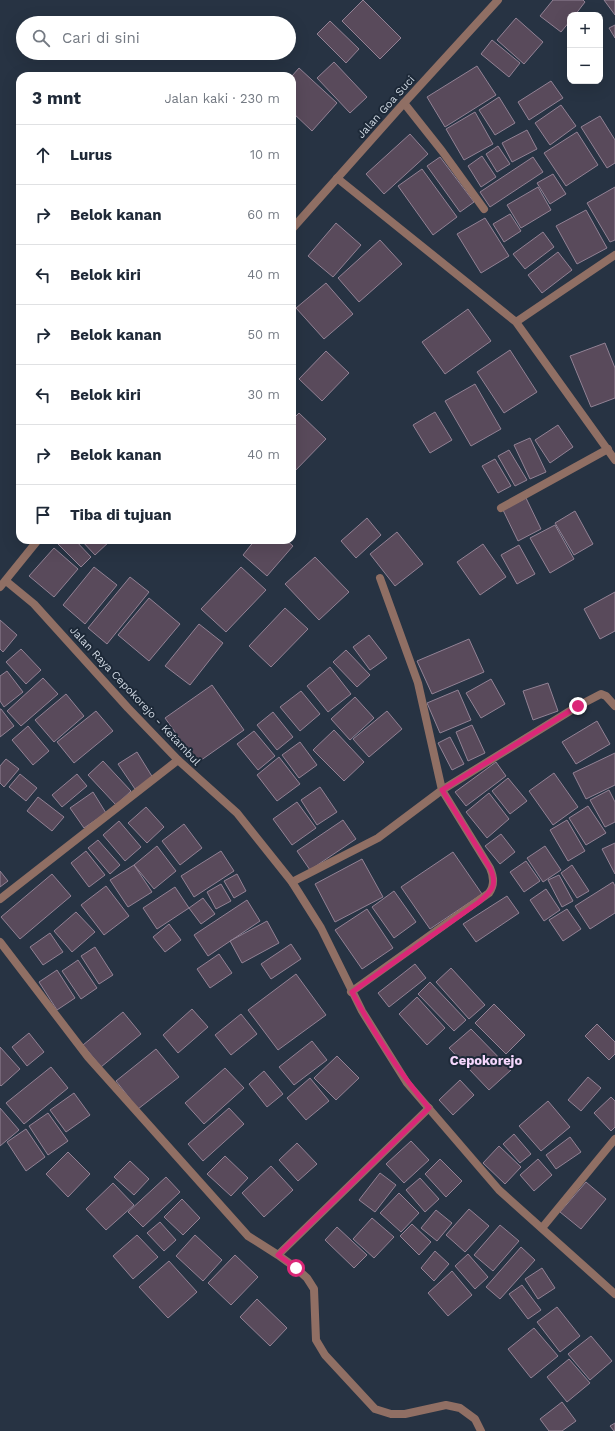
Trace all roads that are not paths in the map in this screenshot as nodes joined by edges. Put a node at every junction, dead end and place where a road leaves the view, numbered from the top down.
1 (498, 0) edge
2 (404, 103) junction
3 (337, 178) junction
4 (484, 209) dead end
5 (296, 224) edge
6 (615, 255) edge
7 (516, 322) junction
8 (608, 449) junction
9 (615, 460) edge
10 (500, 508) dead end
11 (35, 544) edge
12 (380, 578) dead end
13 (6, 581) junction
14 (0, 587) edge
15 (615, 706) edge
16 (178, 760) junction
17 (442, 790) junction
18 (292, 882) junction
19 (0, 899) edge
20 (0, 942) edge
21 (352, 992) junction
22 (429, 1108) junction
23 (615, 1139) edge
24 (542, 1228) junction
25 (278, 1255) junction
26 (615, 1294) edge
27 (481, 1431) edge

1 - 2 street, Jalan Goa Suci
2 - 3 street, Jalan Goa Suci
2 - 4 street
3 - 5 street, Jalan Goa Suci
3 - 7 street
6 - 7 street
7 - 8 street
8 - 9 street
8 - 10 street
11 - 13 street
12 - 17 street
13 - 14 street
13 - 16 street, Jalan Raya Cepokorejo - Ketambul
15 - 17 street
16 - 18 street, Jalan Raya Cepokorejo - Ketambul
16 - 19 street
17 - 18 street
17 - 21 street
18 - 21 street, Jalan Raya Cepokorejo - Ketambul
20 - 25 street
21 - 22 street, Jalan Raya Cepokorejo - Ketambul
22 - 24 street, Jalan Raya Cepokorejo - Ketambul
22 - 25 street
23 - 24 street
24 - 26 street, Jalan Raya Cepokorejo - Ketambul
25 - 27 street

